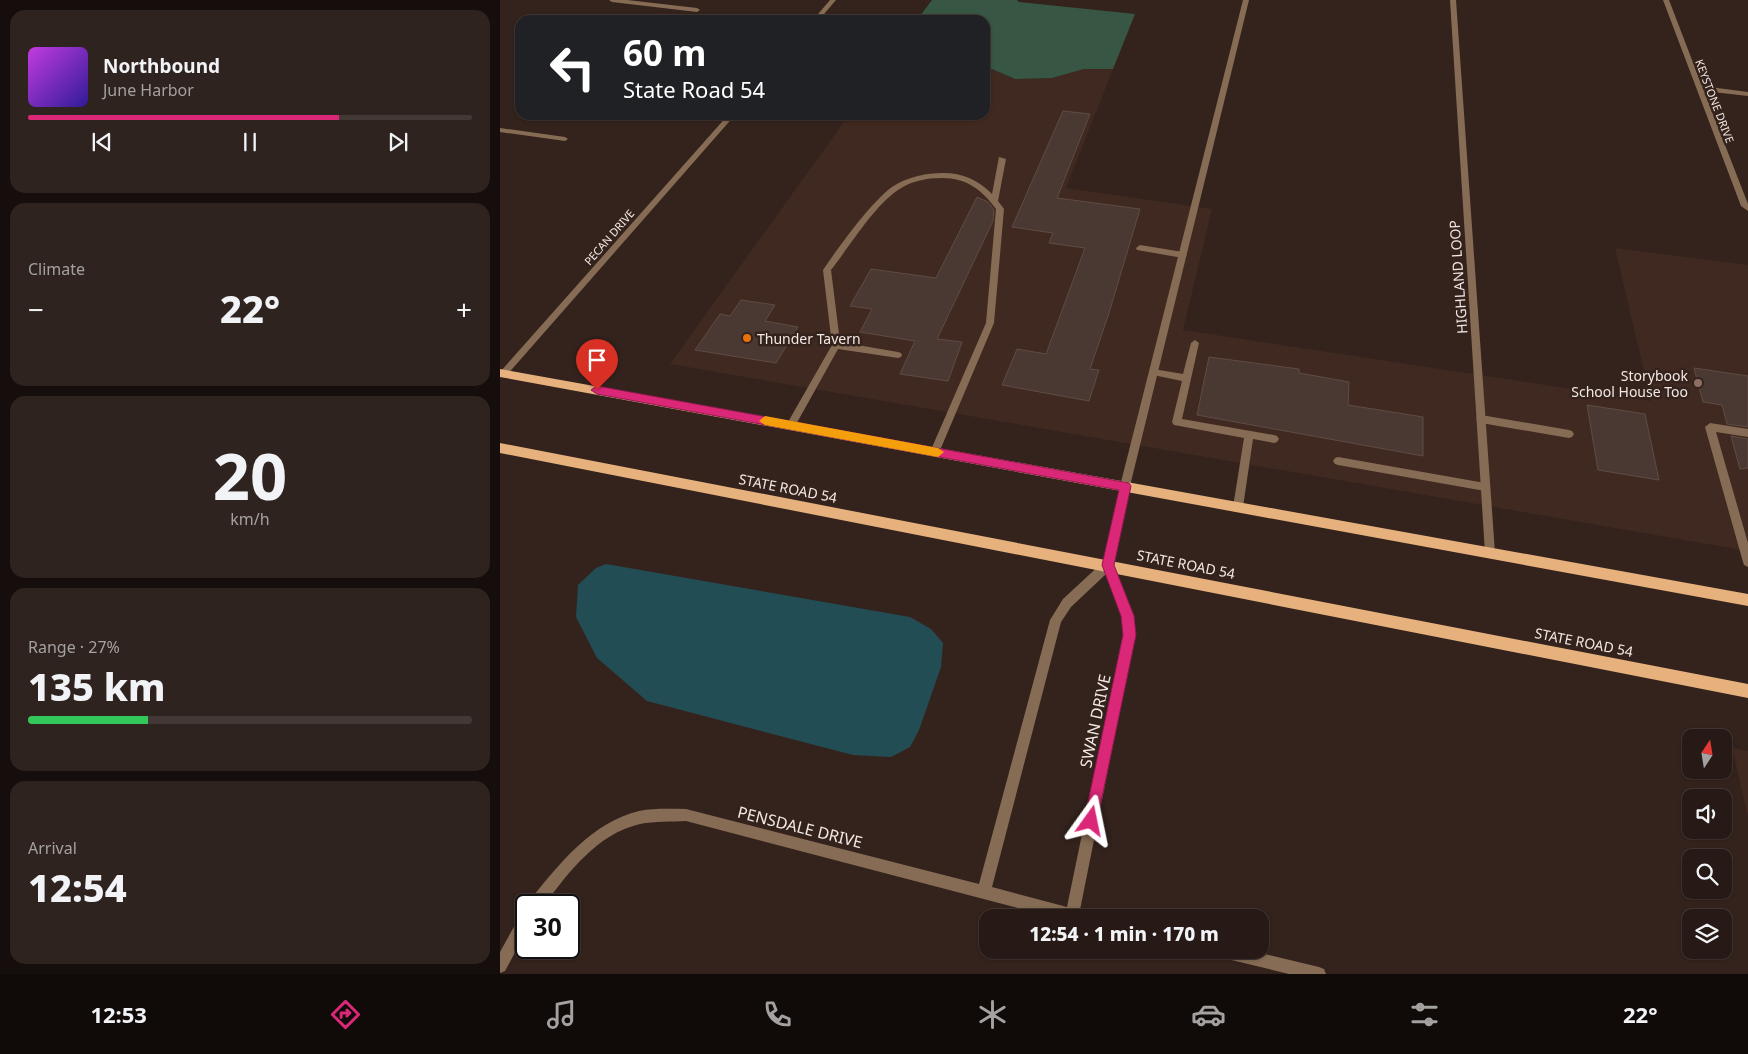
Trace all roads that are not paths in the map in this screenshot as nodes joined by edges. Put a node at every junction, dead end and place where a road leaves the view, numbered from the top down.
1 (612, 0) edge
2 (833, 0) edge
3 (1246, 0) edge
4 (1453, 0) edge
5 (1666, 0) edge
6 (697, 10) dead end
7 (820, 15) edge
8 (1699, 88) junction
9 (1748, 94) edge
10 (728, 120) edge
11 (500, 130) edge
12 (565, 139) dead end
13 (1002, 159) dead end
14 (994, 201) junction
15 (1748, 209) edge
16 (1140, 248) dead end
17 (1183, 255) junction
18 (1195, 343) dead end
19 (836, 345) junction
20 (898, 354) dead end
21 (1153, 372) junction
22 (502, 373) edge
23 (1187, 378) junction
24 (1481, 419) junction
25 (791, 425) junction
26 (1748, 433) edge
27 (1569, 434) dead end
28 (1248, 435) junction
29 (1274, 440) dead end
30 (500, 448) edge
31 (935, 452) junction
32 (1338, 461) dead end
33 (1125, 486) junction
34 (1485, 487) junction
35 (1238, 507) junction
36 (1490, 553) junction
37 (1748, 562) edge
38 (1108, 565) junction
39 (1748, 600) edge
40 (1748, 691) edge
41 (984, 892) junction
42 (543, 894) edge
43 (1051, 909) edge
44 (1079, 909) edge
45 (515, 939) edge
46 (1257, 959) edge
47 (500, 966) edge
48 (1319, 974) edge

1 - 6 street
2 - 7 street
3 - 17 street
4 - 24 street, HIGHLAND LOOP
5 - 8 street, KEYSTONE DRIVE
8 - 9 street
8 - 15 street, KEYSTONE DRIVE
10 - 22 street, PECAN DRIVE
11 - 12 street
13 - 14 street
14 - 19 street
14 - 31 street
16 - 17 street
17 - 21 street
18 - 23 street
19 - 20 street
19 - 25 street
21 - 23 street
21 - 33 street
22 - 25 main road
23 - 28 street
24 - 27 street
24 - 34 street, HIGHLAND LOOP
25 - 31 main road
26 - 37 street
28 - 29 street
28 - 35 street
30 - 38 main road, STATE ROAD 54
31 - 33 main road
32 - 34 street
33 - 35 main road
33 - 38 street
34 - 36 street, HIGHLAND LOOP
35 - 36 main road
36 - 39 main road
38 - 40 main road, STATE ROAD 54
38 - 41 street
38 - 44 street, SWAN DRIVE
41 - 42 street, PENSDALE DRIVE
41 - 43 street, PENSDALE DRIVE
45 - 47 street
46 - 48 street

